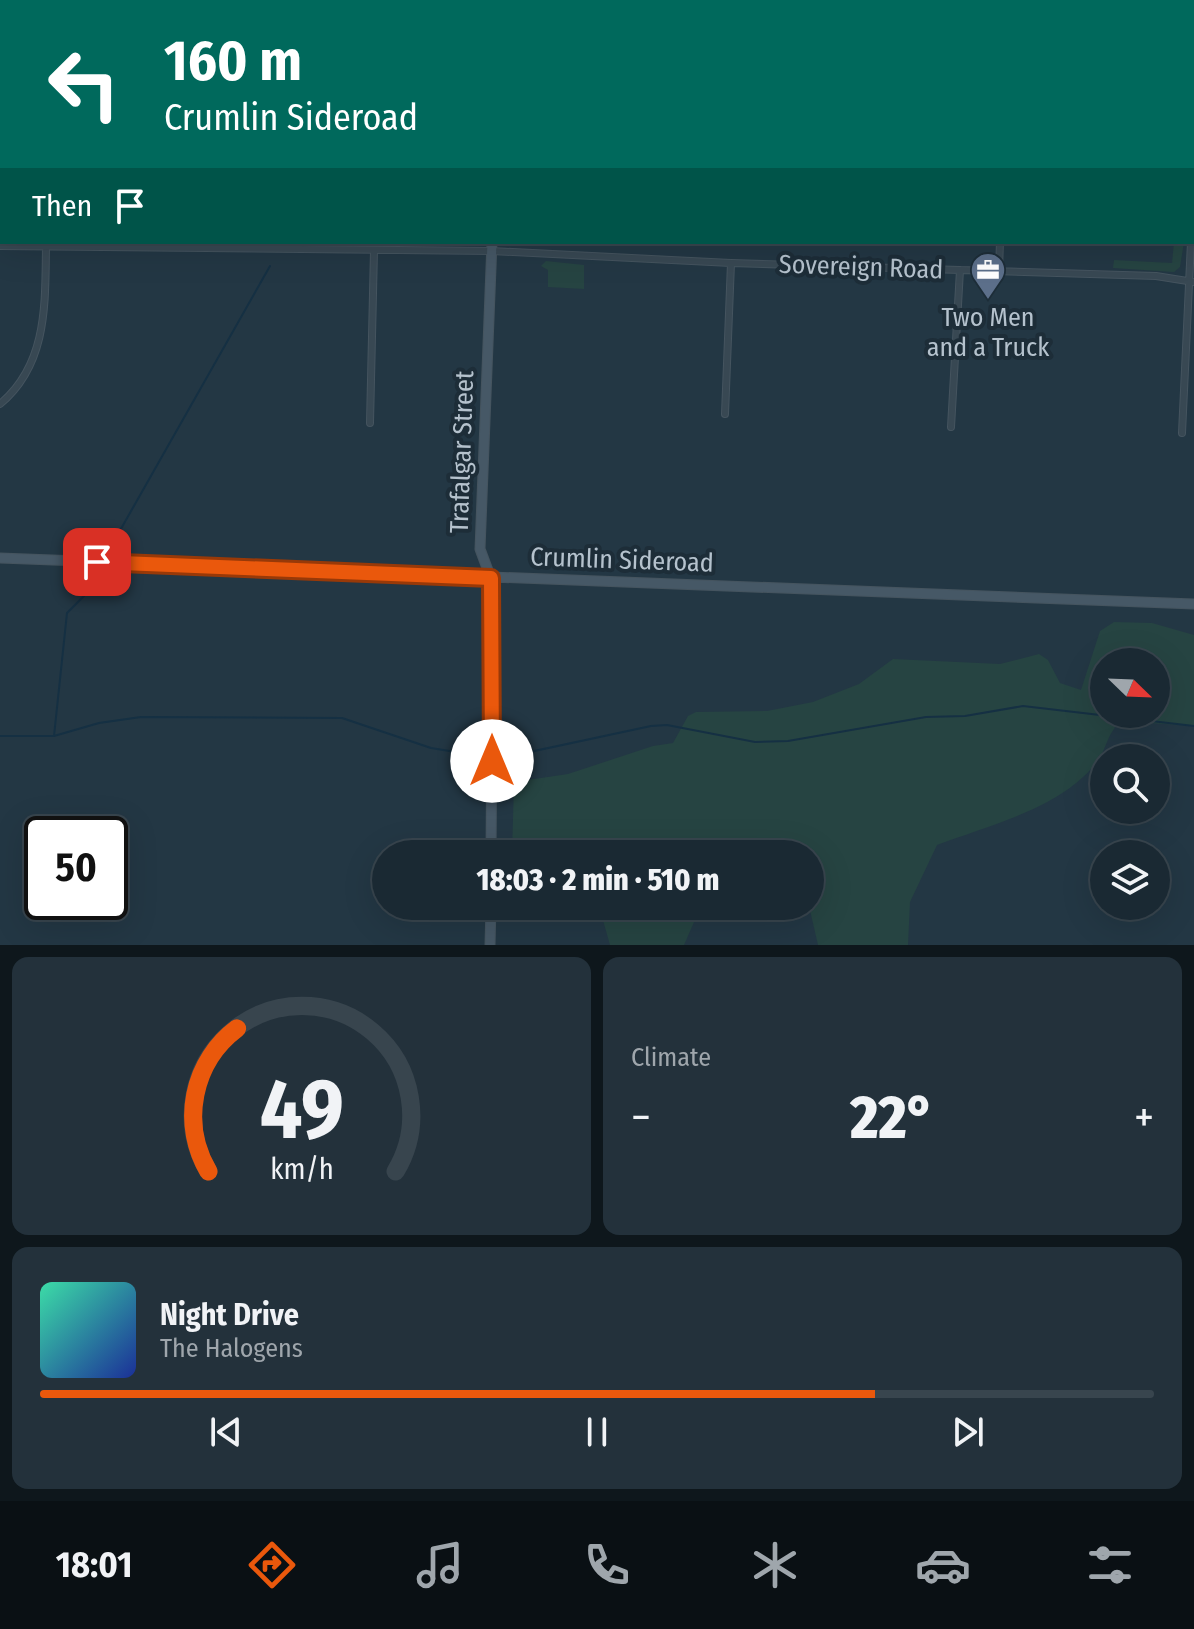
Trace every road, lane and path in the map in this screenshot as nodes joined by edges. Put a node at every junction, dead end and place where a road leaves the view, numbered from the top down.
1 (1000, 244) edge
2 (1191, 244) edge
3 (0, 246) edge
4 (492, 246) edge
5 (46, 247) junction
6 (374, 250) junction
7 (731, 263) junction
8 (960, 270) junction
9 (999, 270) junction
10 (1191, 282) edge
11 (0, 404) edge
12 (725, 414) dead end
13 (370, 423) dead end
14 (951, 427) dead end
15 (1182, 433) dead end
16 (0, 558) edge
17 (491, 578) junction
18 (1194, 604) edge
19 (491, 840) edge
20 (491, 920) edge
21 (490, 945) edge

1 - 9 street
2 - 10 street
3 - 5 street, Sovereign Road
4 - 6 street, Sovereign Road
4 - 7 street, Sovereign Road
4 - 17 street, Trafalgar Street
5 - 6 street, Sovereign Road
5 - 11 street
6 - 13 street
7 - 8 street, Sovereign Road
7 - 12 street
8 - 9 street, Sovereign Road
8 - 14 street
9 - 10 street, Sovereign Road
10 - 15 street
16 - 17 street, Crumlin Sideroad
17 - 18 street, Crumlin Sideroad
17 - 19 street, Trafalgar Street
20 - 21 street

